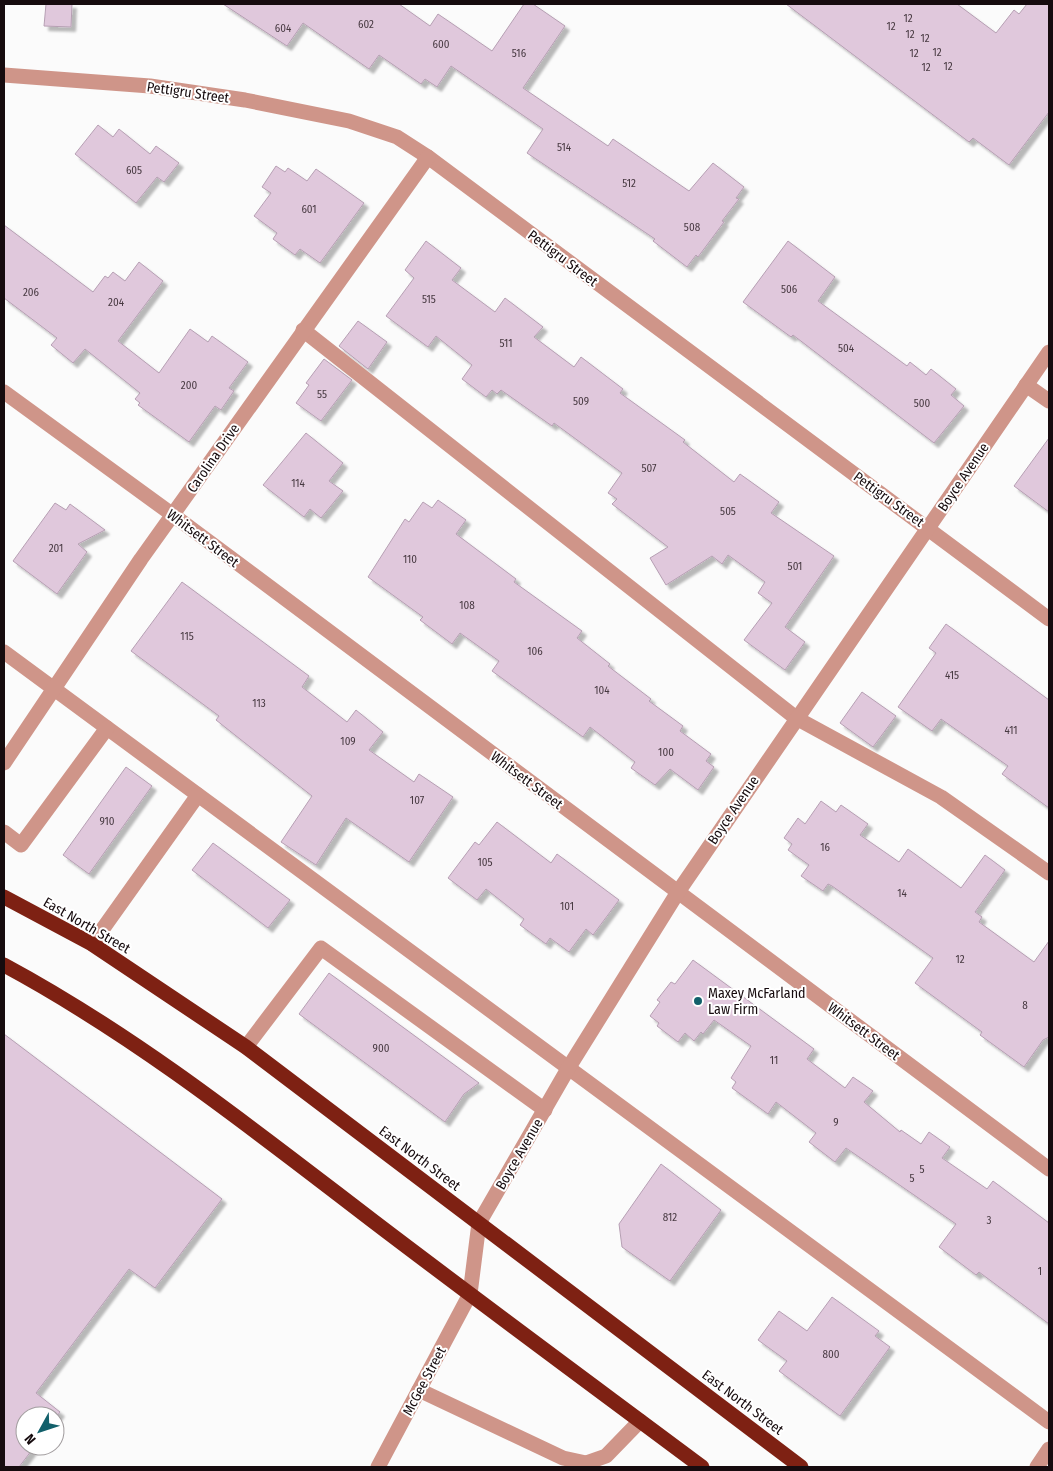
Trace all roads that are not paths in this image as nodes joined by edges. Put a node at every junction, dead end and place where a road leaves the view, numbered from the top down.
1 (4, 74) edge
2 (428, 157) junction
3 (304, 330) junction
4 (1049, 352) edge
5 (1026, 385) junction
6 (4, 392) edge
7 (1049, 401) edge
8 (173, 515) junction
9 (928, 528) junction
10 (1049, 619) edge
11 (4, 652) edge
12 (52, 688) junction
13 (796, 718) junction
14 (107, 728) junction
15 (4, 763) edge
16 (198, 795) junction
17 (4, 832) edge
18 (1049, 873) edge
19 (678, 892) junction
20 (4, 897) edge
21 (92, 944) junction
22 (4, 965) edge
23 (246, 1047) junction
24 (569, 1067) junction
25 (544, 1110) junction
26 (1049, 1169) edge
27 (479, 1223) junction
28 (470, 1294) junction
29 (419, 1390) junction
30 (640, 1421) junction
31 (1049, 1422) edge
32 (1049, 1450) edge
33 (603, 1462) edge
34 (378, 1467) edge
35 (702, 1467) edge
36 (801, 1467) edge
37 (1037, 1467) edge

1 - 2 street, Pettigru Street
2 - 3 street, Carolina Drive
2 - 9 street, Pettigru Street
3 - 8 street, Carolina Drive
3 - 13 street
4 - 5 street, Boyce Avenue
5 - 7 street
5 - 9 street, Boyce Avenue
6 - 8 street, Whitsett Street
8 - 12 street, Carolina Drive
8 - 19 street, Whitsett Street
9 - 10 street, Pettigru Street
9 - 13 street, Boyce Avenue
11 - 12 street
12 - 14 street
12 - 15 street, Carolina Drive
13 - 18 street
13 - 19 street, Boyce Avenue
14 - 16 street
14 - 17 street
16 - 21 street
16 - 24 street
19 - 24 street, Boyce Avenue
19 - 26 street, Whitsett Street
20 - 21 highway, East North Street
21 - 23 highway, East North Street
22 - 28 highway
23 - 25 street
23 - 27 highway, East North Street
24 - 25 street, Boyce Avenue
24 - 31 street
25 - 27 street, Boyce Avenue
27 - 28 street, Boyce Avenue
27 - 36 highway, East North Street
28 - 29 street, McGee Street
28 - 30 highway
29 - 33 street
29 - 34 street, McGee Street
30 - 33 street
30 - 35 highway
32 - 37 street

